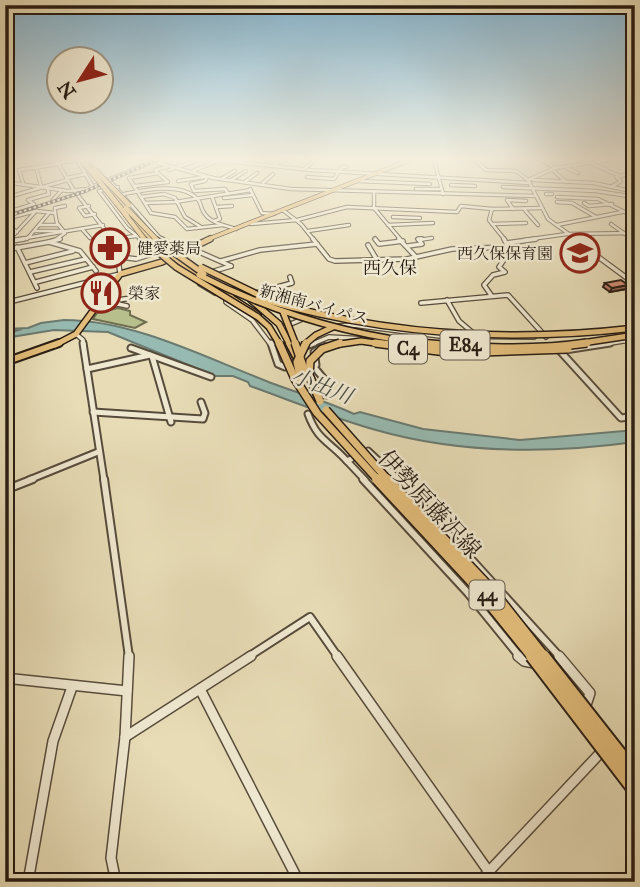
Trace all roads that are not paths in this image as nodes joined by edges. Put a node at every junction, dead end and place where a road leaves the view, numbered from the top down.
1 (30, 201) edge
2 (85, 201) edge
3 (107, 201) edge
4 (112, 201) edge
5 (115, 201) edge
6 (119, 201) edge
7 (120, 201) edge
8 (125, 201) edge
9 (130, 201) edge
10 (173, 201) edge
11 (180, 201) edge
12 (198, 201) edge
13 (214, 201) edge
14 (256, 201) edge
15 (307, 201) edge
16 (374, 201) edge
17 (508, 201) edge
18 (539, 201) edge
19 (564, 201) edge
20 (606, 201) edge
21 (146, 203) joint
22 (613, 204) junction
23 (599, 205) dead end
24 (65, 206) dead end
25 (89, 206) junction
26 (232, 206) dead end
27 (217, 207) junction
28 (374, 208) junction
29 (524, 208) junction
30 (542, 208) junction
31 (397, 209) junction
32 (492, 209) junction
33 (513, 209) junction
34 (150, 210) junction
35 (36, 211) junction
36 (284, 211) junction
37 (138, 212) junction
38 (622, 212) junction
39 (5, 213) edge
40 (49, 213) junction
41 (55, 213) junction
42 (95, 214) junction
43 (125, 214) junction
44 (184, 214) junction
45 (276, 214) junction
46 (16, 216) junction
47 (175, 217) junction
48 (635, 217) edge
49 (420, 218) dead end
50 (509, 218) dead end
51 (596, 218) junction
52 (297, 220) junction
53 (5, 221) edge
54 (214, 221) junction
55 (25, 223) junction
56 (137, 223) junction
57 (433, 223) dead end
58 (514, 223) junction
59 (526, 223) dead end
60 (251, 224) junction
61 (492, 224) junction
62 (611, 224) dead end
63 (39, 225) junction
64 (58, 225) junction
65 (103, 225) junction
66 (223, 225) junction
67 (349, 225) dead end
68 (388, 225) junction
69 (538, 225) dead end
70 (556, 225) junction
71 (204, 228) junction
72 (82, 229) junction
73 (236, 229) junction
74 (521, 229) dead end
75 (34, 231) junction
76 (308, 231) junction
77 (17, 232) junction
78 (64, 232) junction
79 (635, 233) edge
80 (567, 234) junction
81 (625, 234) junction
82 (136, 236) junction
83 (89, 238) dead end
84 (156, 238) junction
85 (432, 238) dead end
86 (27, 239) junction
87 (112, 239) junction
88 (375, 239) dead end
89 (17, 240) junction
90 (6, 241) edge
91 (403, 241) junction
92 (49, 242) junction
93 (317, 244) junction
94 (368, 245) dead end
95 (508, 245) junction
96 (408, 246) junction
97 (17, 247) junction
98 (190, 249) junction
99 (77, 250) junction
100 (7, 251) edge
101 (163, 251) junction
102 (157, 253) junction
103 (121, 257) junction
104 (174, 257) junction
105 (416, 257) junction
106 (86, 259) junction
107 (377, 260) junction
108 (221, 261) junction
109 (25, 263) junction
110 (94, 269) joint
111 (30, 272) junction
112 (211, 272) junction
113 (120, 275) junction
114 (198, 277) junction
115 (290, 277) dead end
116 (36, 282) junction
117 (633, 282) edge
118 (37, 288) dead end
119 (229, 290) junction
120 (215, 293) dead end
121 (257, 295) junction
122 (491, 295) junction
123 (447, 300) junction
124 (128, 301) dead end
125 (5, 303) edge
126 (421, 303) dead end
127 (95, 310) junction
128 (299, 316) junction
129 (279, 324) junction
130 (353, 325) junction
131 (389, 331) junction
132 (635, 333) edge
133 (76, 334) junction
134 (538, 335) junction
135 (547, 337) junction
136 (479, 338) junction
137 (271, 339) junction
138 (360, 339) junction
139 (625, 341) junction
140 (385, 342) junction
141 (635, 344) edge
142 (282, 345) junction
143 (131, 348) dead end
144 (557, 351) junction
145 (544, 352) junction
146 (483, 353) junction
147 (151, 355) junction
148 (5, 362) edge
149 (300, 362) junction
150 (285, 367) dead end
151 (87, 369) junction
152 (211, 377) dead end
153 (323, 395) junction
154 (201, 402) dead end
155 (93, 411) junction
156 (308, 414) dead end
157 (635, 416) edge
158 (169, 418) junction
159 (346, 446) junction
160 (368, 451) dead end
161 (98, 452) junction
162 (5, 490) edge
163 (540, 660) junction
164 (5, 678) edge
165 (72, 687) junction
166 (200, 689) junction
167 (127, 691) junction
168 (586, 705) junction
169 (125, 737) junction
170 (606, 748) junction
171 (635, 771) edge
172 (635, 789) edge
173 (489, 872) junction
174 (28, 882) edge
175 (116, 882) edge
176 (299, 882) edge
177 (479, 882) edge
178 (496, 882) edge

1 - 39 street
2 - 25 street
3 - 82 street
4 - 56 highway, bridge
5 - 43 highway, 新湘南バイパス / C4, bridge
6 - 56 main road
7 - 56 highway, 新湘南バイパス / C4, bridge
8 - 56 highway, bridge
9 - 37 street
10 - 21 street
11 - 44 street
12 - 54 street
13 - 27 street
14 - 45 street
15 - 36 main road
16 - 28 street
17 - 33 street
18 - 30 street
19 - 51 street
20 - 22 street
21 - 34 street
22 - 23 street
22 - 38 street
24 - 41 street
25 - 42 street
25 - 42 street
26 - 27 street
27 - 54 street
28 - 31 street
28 - 52 street
28 - 68 street
29 - 30 street
29 - 33 street
29 - 69 street
30 - 70 street
31 - 32 street
31 - 49 street
32 - 33 street
32 - 61 street
34 - 37 street
34 - 47 street
35 - 40 street
35 - 46 street
35 - 55 street
36 - 45 main road
36 - 52 street
37 - 84 street
38 - 48 street
38 - 51 street
40 - 41 street
40 - 63 street
41 - 64 street
42 - 65 street
43 - 128 highway, 新湘南バイパス / C4, bridge
43 - 159 highway, C4, bridge
44 - 47 street
44 - 71 street
45 - 60 main road
46 - 53 street
46 - 55 street
47 - 71 street
50 - 58 street
51 - 70 street
52 - 60 street
52 - 76 street
53 - 77 street
54 - 66 street
55 - 77 street
56 - 84 main road
56 - 101 main road
56 - 128 highway, 新湘南バイパス / C4, bridge
56 - 153 highway, C4, bridge
57 - 68 street
58 - 59 street
58 - 61 street
58 - 74 street
60 - 73 main road
61 - 95 street
62 - 81 street
63 - 64 street
63 - 75 street
64 - 78 street
65 - 72 street
65 - 87 street
66 - 71 street
66 - 73 street
67 - 76 street
68 - 91 street
70 - 80 street
72 - 78 street
72 - 83 street
73 - 98 main road
75 - 78 street
75 - 86 street
76 - 93 street
77 - 90 street
78 - 86 street
78 - 92 street
79 - 81 street
80 - 81 street
80 - 95 street
80 - 117 street
82 - 87 street
82 - 102 street
84 - 98 street
84 - 104 main road
85 - 96 street
86 - 89 street
87 - 103 street
88 - 91 street
89 - 90 street
89 - 100 street
91 - 96 street
92 - 97 street
92 - 99 street
93 - 107 street
93 - 108 street
94 - 107 street
95 - 105 street
95 - 122 street
96 - 105 street
97 - 100 street
97 - 109 street
98 - 104 main road
98 - 108 street
99 - 106 street
99 - 109 street
101 - 102 street
101 - 104 main road
102 - 103 street
103 - 113 street
104 - 113 main road
104 - 114 main road
104 - 114 main road
105 - 107 street
106 - 110 street
106 - 111 street
108 - 112 street
109 - 111 street
110 - 116 street
111 - 116 street
112 - 114 street
112 - 119 street
113 - 125 street
113 - 127 main road
114 - 119 highway
114 - 120 street
115 - 121 street
116 - 118 street
119 - 121 highway
119 - 129 main road, 44
119 - 137 street
119 - 142 main road, 44
119 - 144 highway, bridge
121 - 130 street
121 - 134 highway, bridge
122 - 123 street
122 - 135 street
123 - 126 street
123 - 136 street
124 - 127 street
127 - 133 main road
128 - 132 highway, 新湘南バイパス / E84, bridge
129 - 130 street
129 - 149 main road, 44
130 - 131 street
131 - 136 street
131 - 140 street
132 - 134 highway, bridge
132 - 135 street
132 - 139 street
132 - 144 highway, bridge
133 - 148 main road
133 - 151 street
134 - 159 highway, C4, bridge
135 - 136 street
136 - 146 street
137 - 142 street
137 - 150 street
138 - 140 street
138 - 149 street
138 - 153 street
139 - 141 street
139 - 144 street
140 - 146 street
142 - 163 main road, 伊勢原藤沢線 / 44, bridge
143 - 147 street
144 - 145 highway, C4, bridge
144 - 157 street
145 - 146 street
145 - 153 highway, C4, bridge
147 - 151 street
147 - 152 street
147 - 158 street
149 - 153 main road, 44
151 - 155 street
153 - 168 main road, 伊勢原藤沢線 / 44, bridge
153 - 171 highway, C4, bridge
154 - 158 street
155 - 158 street
155 - 161 street
156 - 163 street
159 - 172 highway, C4, bridge
160 - 168 street
161 - 162 street
161 - 167 street
163 - 170 main road, 伊勢原藤沢線 / 44
164 - 165 street
165 - 167 street
165 - 174 street
166 - 169 street
166 - 173 street
166 - 176 street
167 - 169 street
168 - 171 main road, 伊勢原藤沢線 / 44
169 - 175 street
170 - 172 main road, 伊勢原藤沢線 / 44
170 - 173 street
173 - 177 street
173 - 178 street

